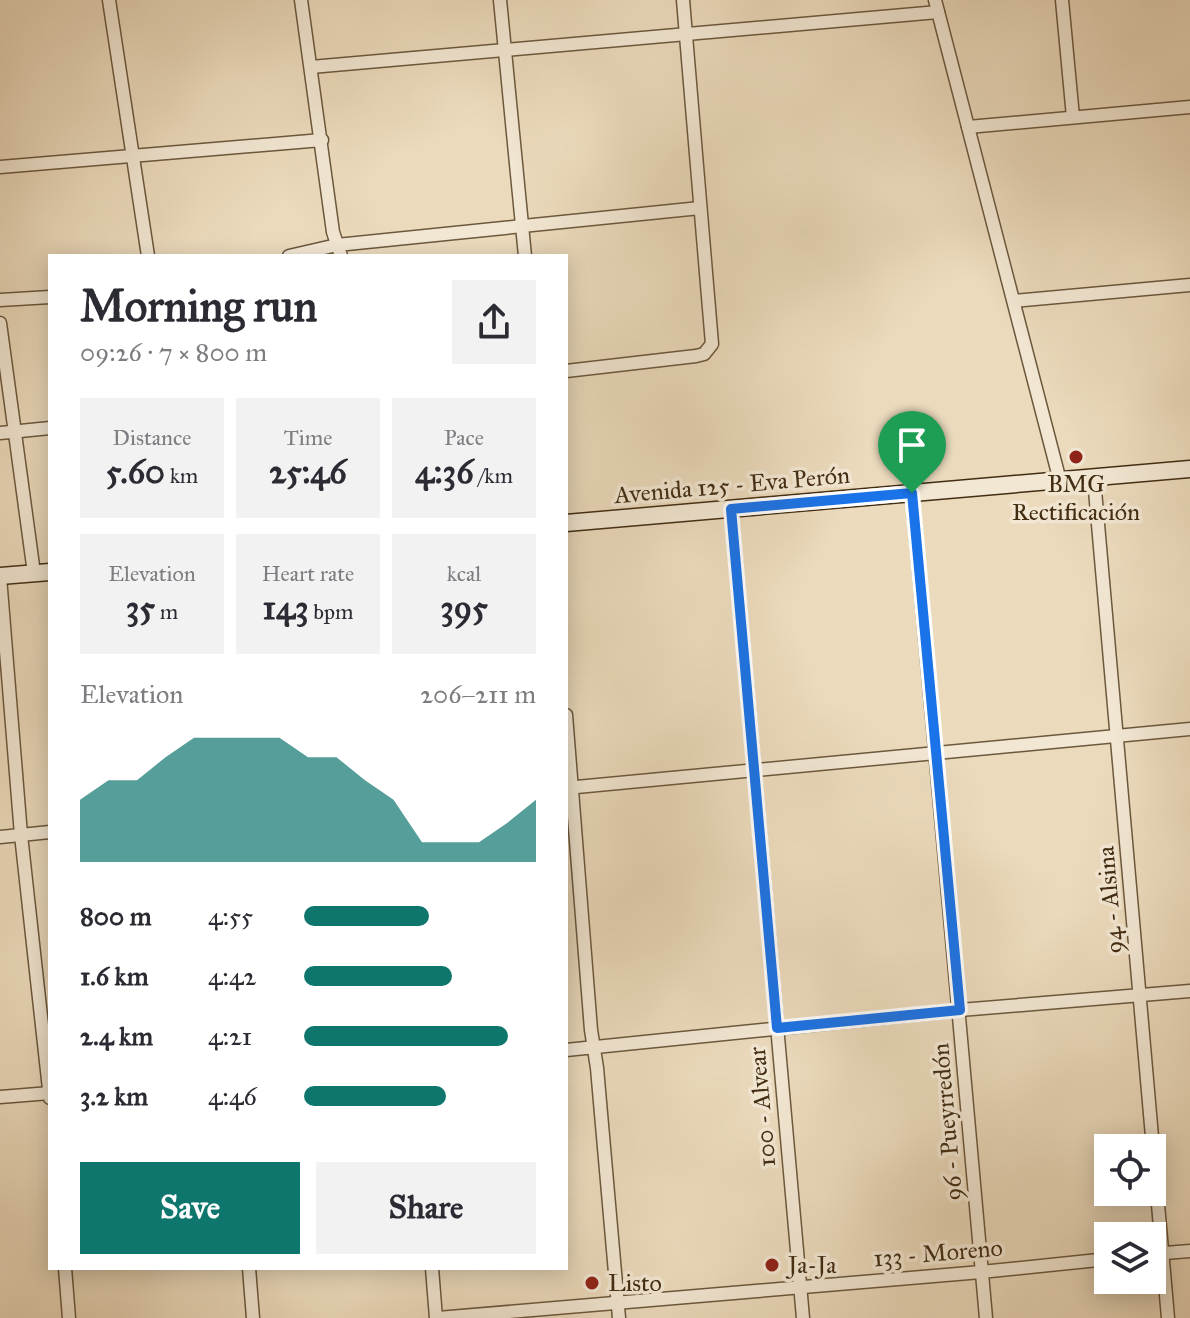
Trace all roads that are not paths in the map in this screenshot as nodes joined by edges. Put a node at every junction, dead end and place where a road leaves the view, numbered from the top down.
1 (109, 0) edge
2 (301, 0) edge
3 (500, 0) edge
4 (683, 0) edge
5 (1062, 0) edge
6 (937, 6) edge
7 (686, 33) junction
8 (505, 48) junction
9 (311, 67) junction
10 (1190, 107) edge
11 (1073, 117) junction
12 (968, 127) junction
13 (322, 140) junction
14 (134, 156) junction
15 (0, 167) edge
16 (700, 208) junction
17 (523, 226) junction
18 (339, 251) edge
19 (148, 254) edge
20 (309, 254) edge
21 (525, 254) edge
22 (1190, 285) edge
23 (48, 297) edge
24 (0, 300) edge
25 (1014, 301) junction
26 (0, 323) edge
27 (568, 371) edge
28 (48, 428) edge
29 (16, 431) junction
30 (0, 433) edge
31 (1190, 469) edge
32 (1094, 479) junction
33 (1060, 481) junction
34 (912, 493) junction
35 (731, 509) junction
36 (568, 523) edge
37 (42, 572) edge
38 (0, 576) edge
39 (1190, 729) edge
40 (1118, 735) junction
41 (936, 753) junction
42 (568, 764) edge
43 (753, 770) junction
44 (569, 788) edge
45 (48, 832) edge
46 (21, 835) junction
47 (0, 837) edge
48 (1190, 991) edge
49 (1140, 995) junction
50 (960, 1010) junction
51 (777, 1028) junction
52 (594, 1048) junction
53 (568, 1050) edge
54 (48, 1076) edge
55 (48, 1094) edge
56 (0, 1097) edge
57 (1155, 1222) edge
58 (1190, 1251) edge
59 (1166, 1253) edge
60 (1094, 1260) edge
61 (65, 1270) edge
62 (249, 1270) edge
63 (432, 1270) edge
64 (981, 1272) junction
65 (801, 1287) junction
66 (1164, 1294) edge
67 (618, 1304) junction
68 (69, 1318) edge
69 (253, 1318) edge
70 (437, 1318) edge
71 (619, 1318) edge
72 (803, 1318) edge
73 (986, 1318) edge
74 (1168, 1318) edge

1 - 14 street
2 - 9 street
3 - 8 street
4 - 7 street
5 - 11 street
6 - 7 street
6 - 12 street
7 - 8 street
7 - 16 street
8 - 9 street
8 - 17 street
9 - 13 street
10 - 11 street
11 - 12 street
12 - 25 street
13 - 14 street
13 - 18 street
14 - 15 street
14 - 19 street
16 - 17 street
16 - 27 street
17 - 18 street
17 - 21 street
18 - 20 street
22 - 25 street
23 - 24 street
25 - 33 street
26 - 29 street
28 - 29 street
29 - 30 street
29 - 37 street
31 - 32 main road, Avenida 125 - Eva Perón
32 - 33 main road, Avenida 125 - Eva Perón
32 - 40 street, 94 - Alsina
33 - 34 main road, Avenida 125 - Eva Perón
34 - 35 main road, Avenida 125 - Eva Perón
34 - 41 street, 96 - Pueyrredón
35 - 36 main road, Avenida 125 - Eva Perón
35 - 43 street, 100 - Alvear
37 - 38 main road
38 - 46 street
39 - 40 street
40 - 41 street
40 - 49 street, 94 - Alsina
41 - 43 street
41 - 50 street, 96 - Pueyrredón
42 - 44 street
43 - 44 street
43 - 51 street, 100 - Alvear
44 - 52 street
45 - 46 street
46 - 47 street
46 - 54 street
48 - 49 street
49 - 50 street
49 - 57 street, 94 - Alsina
50 - 51 street
50 - 64 street, 96 - Pueyrredón
51 - 52 street
51 - 65 street, 100 - Alvear
52 - 53 street
52 - 67 street
55 - 56 street
58 - 59 street
60 - 64 street, 133 - Moreno
61 - 68 street
62 - 69 street
63 - 70 street
64 - 65 street, 133 - Moreno
64 - 73 street, 96 - Pueyrredón
65 - 67 street, 133 - Moreno
65 - 72 street, 100 - Alvear
66 - 74 street, 94 - Alsina
67 - 70 street, 133 - Moreno
67 - 71 street

